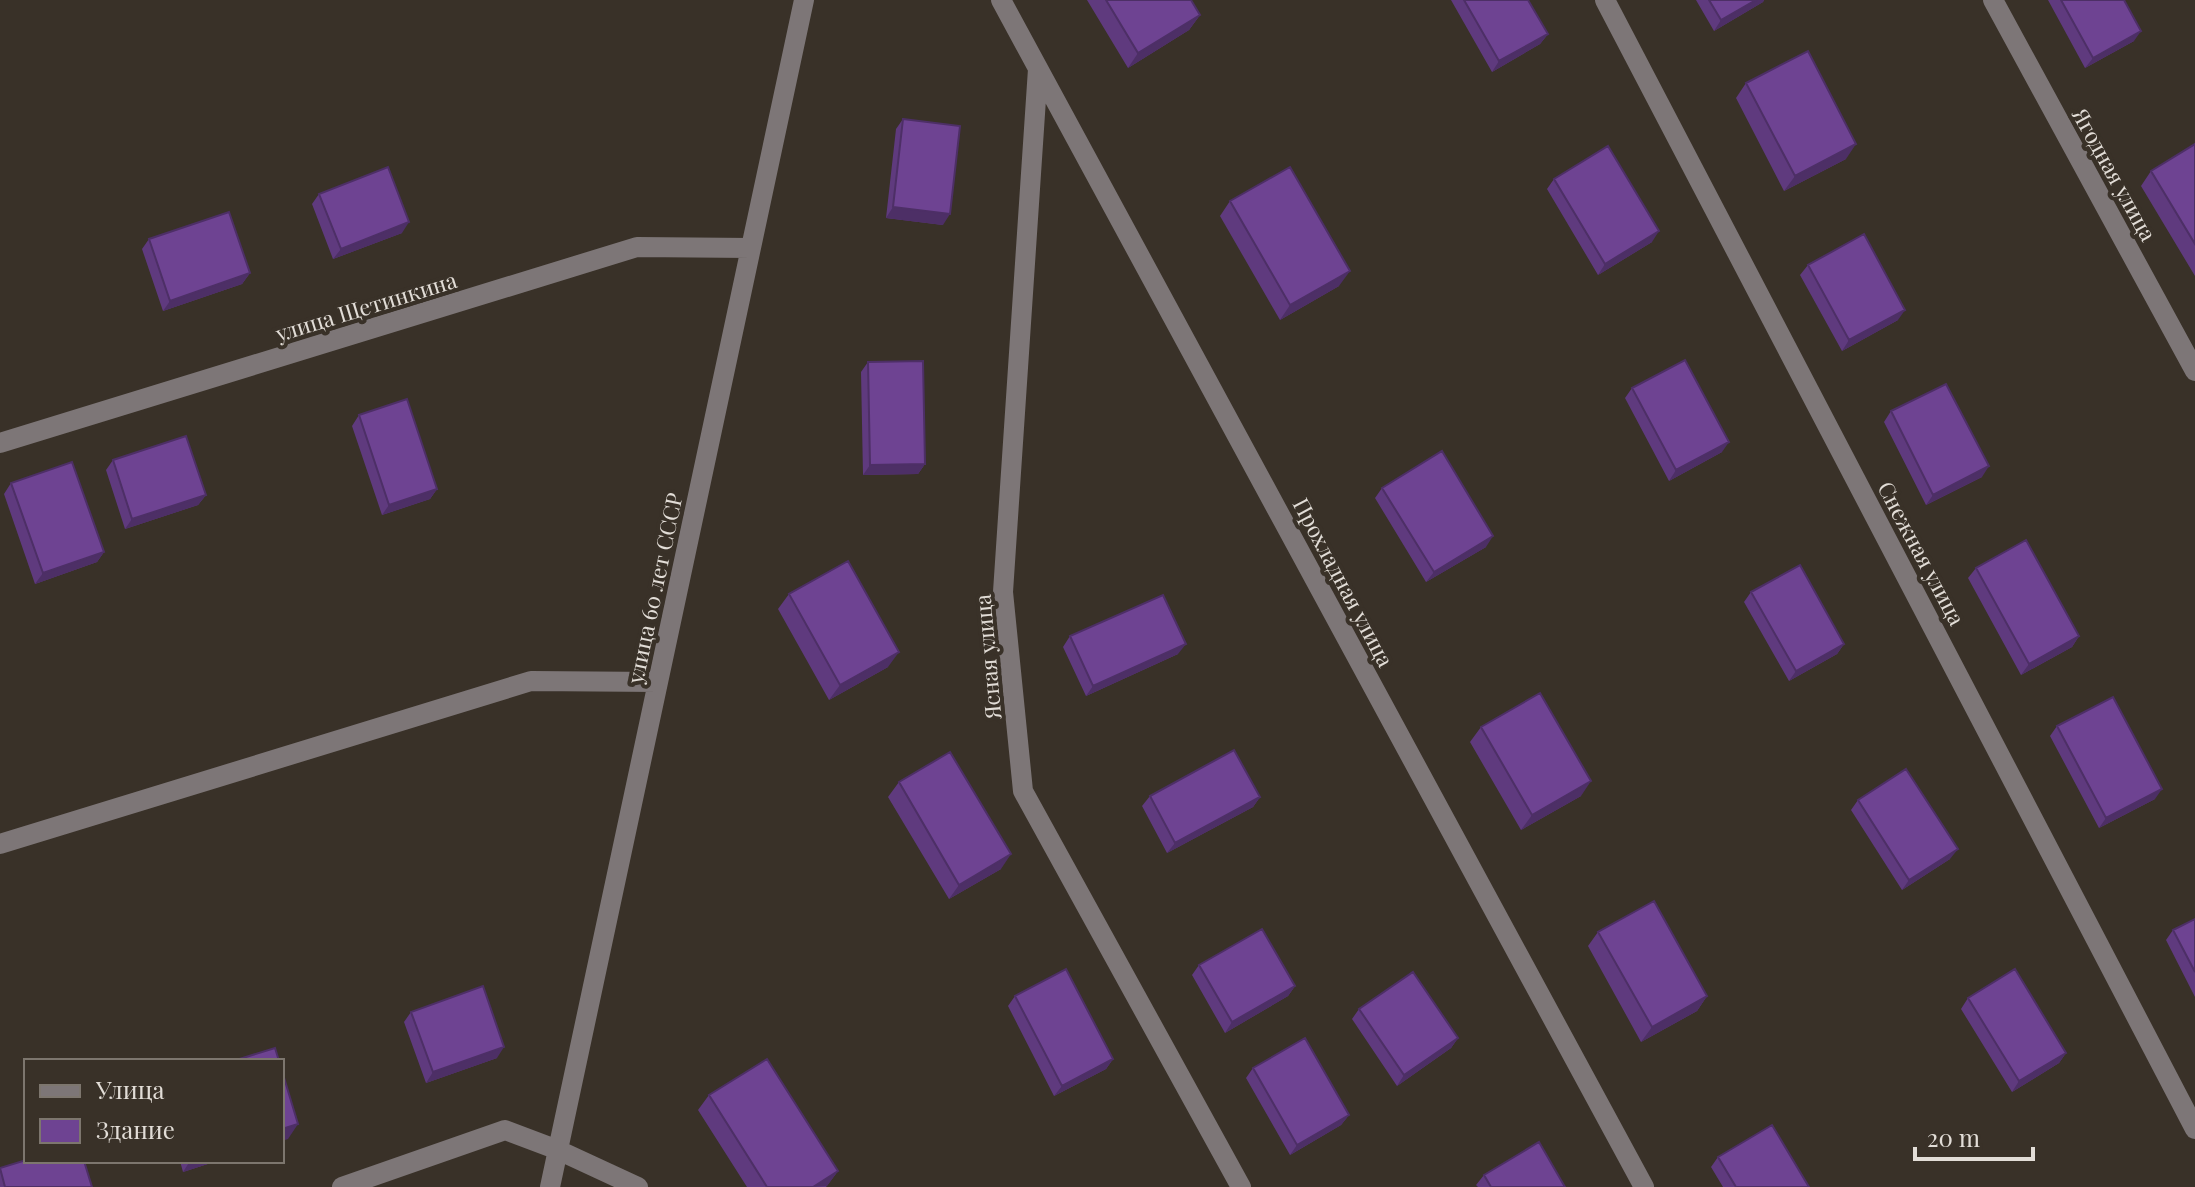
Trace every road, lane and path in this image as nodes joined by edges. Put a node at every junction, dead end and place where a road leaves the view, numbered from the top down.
1 (804, 0) edge
2 (1001, 0) edge
3 (1605, 0) edge
4 (1993, 0) edge
5 (1038, 69) junction
6 (751, 248) junction
7 (2195, 371) edge
8 (0, 443) edge
9 (658, 682) junction
10 (0, 844) edge
11 (2195, 1129) edge
12 (558, 1150) junction
13 (342, 1187) edge
14 (550, 1187) edge
15 (638, 1187) edge
16 (1241, 1187) edge
17 (1644, 1187) edge

1 - 6 street, улица 60 лет СССР
2 - 5 street, Прохладная улица
3 - 11 street, Снежная улица
4 - 7 street, Ягодная улица
5 - 16 street, Ясная улица
5 - 17 street, Прохладная улица
6 - 8 street, улица Щетинкина
6 - 9 street, улица 60 лет СССР
9 - 10 street
9 - 12 street, улица 60 лет СССР
12 - 13 street
12 - 14 street, улица 60 лет СССР
12 - 15 street

